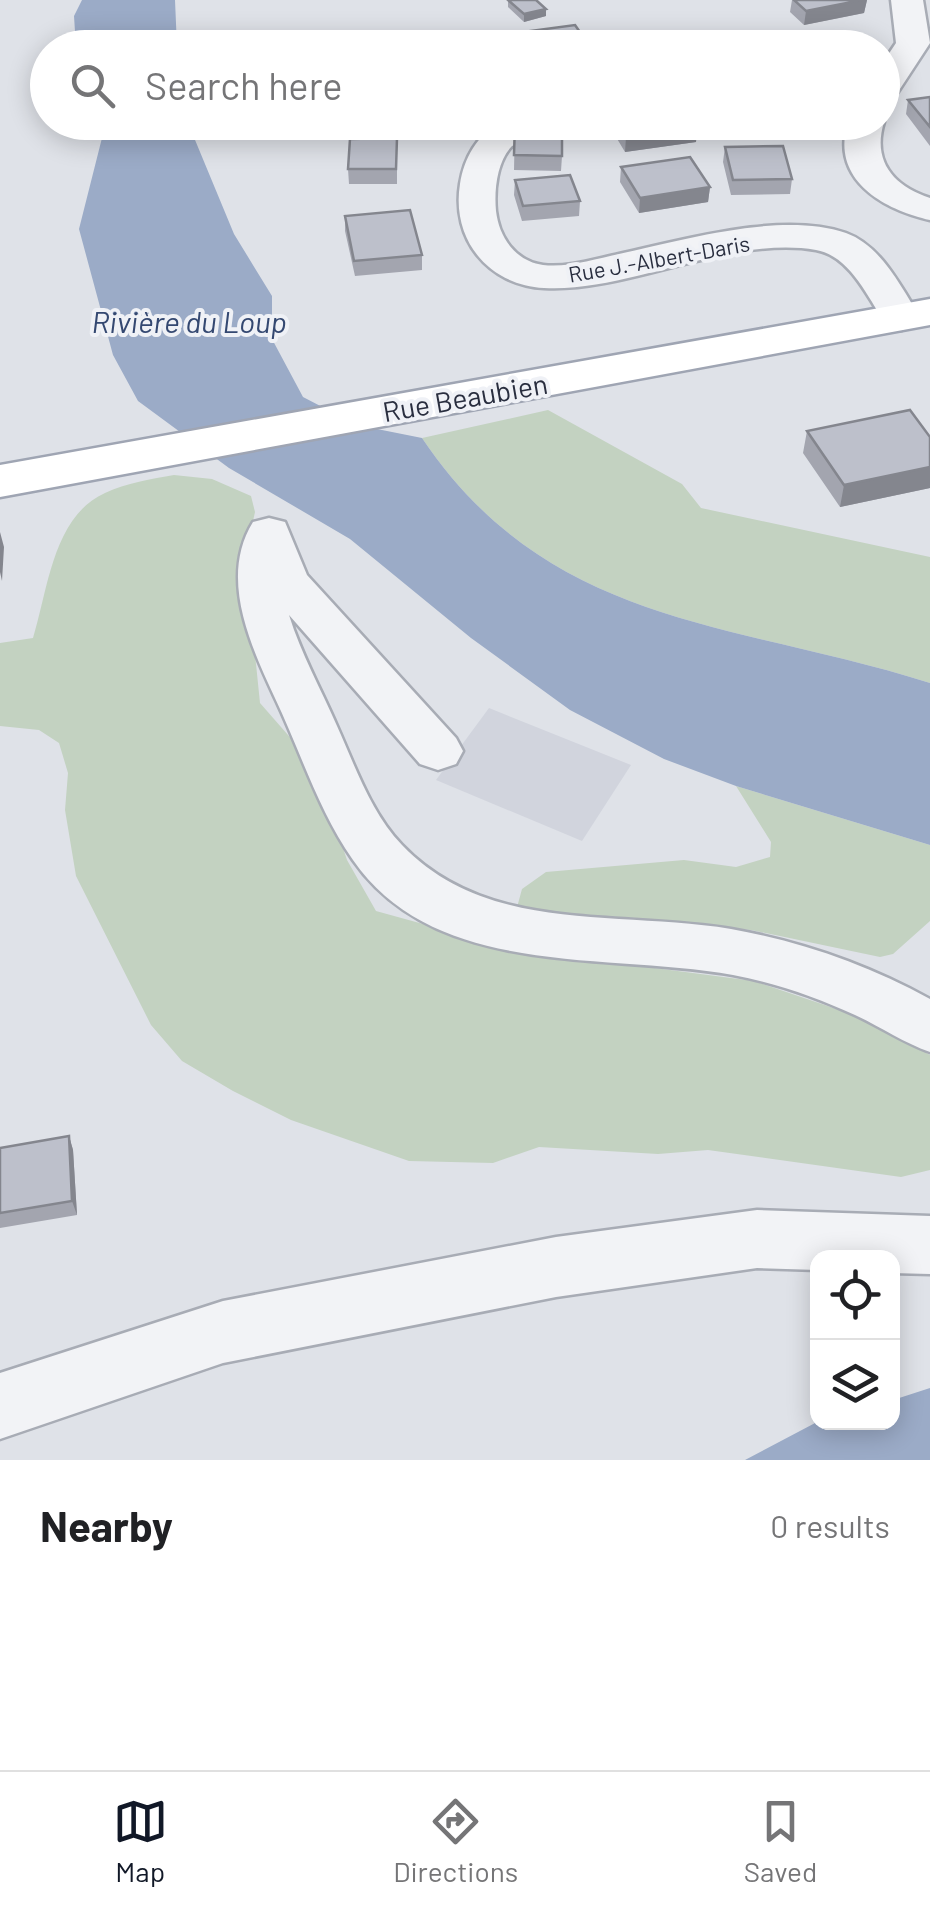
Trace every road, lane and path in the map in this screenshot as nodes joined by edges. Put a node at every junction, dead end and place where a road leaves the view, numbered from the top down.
1 (907, 0) edge
2 (900, 64) edge
3 (496, 140) edge
4 (861, 140) edge
5 (930, 209) edge
6 (916, 315) edge
7 (21, 477) edge
8 (438, 751) dead end
9 (930, 1028) edge
10 (930, 1245) edge
11 (0, 1406) edge

1 - 2 street
3 - 6 street, Rue J.-Albert-Daris
4 - 5 street
6 - 7 main road, Rue Beaubien
8 - 9 street
10 - 11 street

